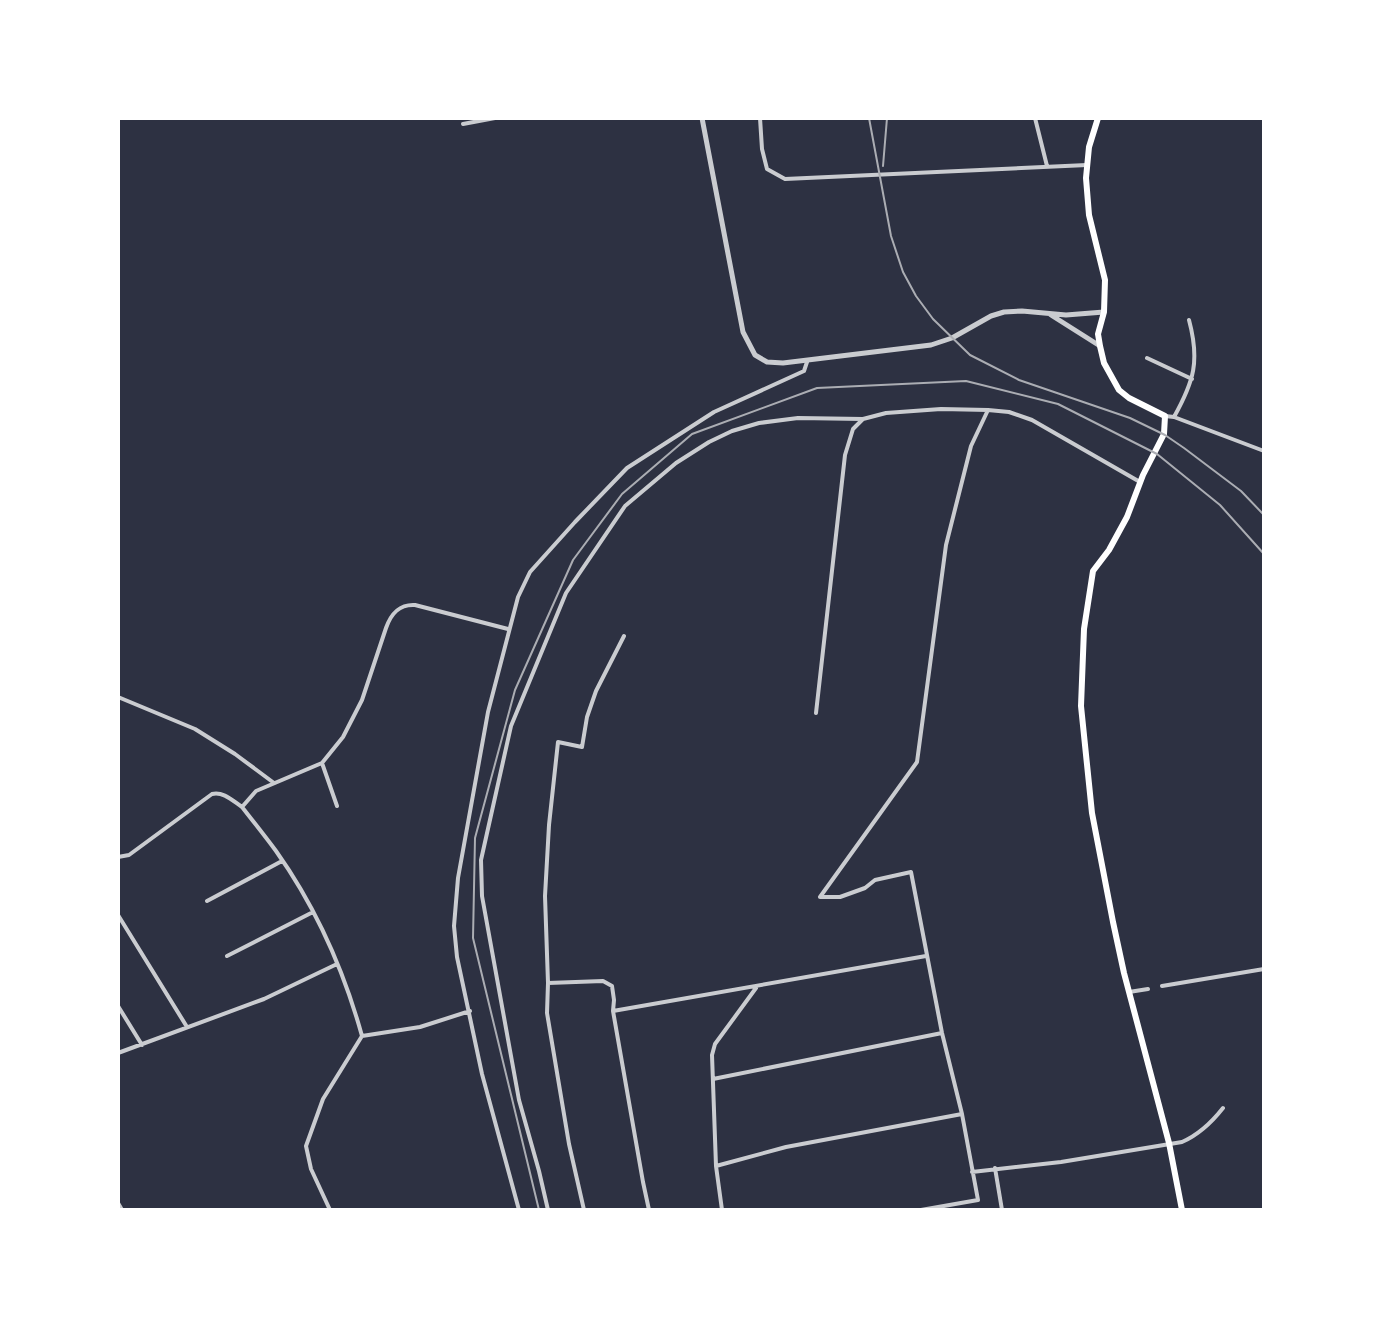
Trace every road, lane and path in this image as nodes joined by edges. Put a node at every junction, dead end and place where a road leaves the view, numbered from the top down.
1 (495, 118) edge
2 (702, 118) edge
3 (760, 118) edge
4 (1035, 118) edge
5 (1098, 118) edge
6 (463, 124) dead end
7 (1087, 165) junction
8 (1047, 167) junction
9 (1104, 312) junction
10 (1050, 314) junction
11 (1189, 320) dead end
12 (1100, 346) junction
13 (1147, 358) dead end
14 (807, 362) junction
15 (1192, 379) junction
16 (988, 410) junction
17 (1165, 416) junction
18 (1174, 417) junction
19 (863, 419) junction
20 (1264, 451) edge
21 (1140, 482) junction
22 (508, 629) junction
23 (624, 636) dead end
24 (118, 697) edge
25 (816, 713) dead end
26 (322, 763) junction
27 (274, 783) junction
28 (337, 806) dead end
29 (242, 807) junction
30 (118, 857) edge
31 (282, 861) junction
32 (207, 901) dead end
33 (313, 912) junction
34 (118, 915) edge
35 (927, 955) junction
36 (227, 956) dead end
37 (337, 964) junction
38 (1264, 969) edge
39 (548, 983) junction
40 (757, 986) junction
41 (1162, 986) dead end
42 (1148, 989) dead end
43 (1129, 992) junction
44 (118, 1006) edge
45 (470, 1011) junction
46 (613, 1011) junction
47 (187, 1027) junction
48 (942, 1033) junction
49 (362, 1036) junction
50 (142, 1045) junction
51 (118, 1053) edge
52 (713, 1079) junction
53 (1223, 1108) dead end
54 (962, 1114) junction
55 (1169, 1143) junction
56 (716, 1166) junction
57 (995, 1168) junction
58 (972, 1172) junction
59 (118, 1203) edge
60 (122, 1210) edge
61 (330, 1210) edge
62 (519, 1210) edge
63 (548, 1210) edge
64 (584, 1210) edge
65 (649, 1210) edge
66 (722, 1210) edge
67 (921, 1210) edge
68 (1002, 1210) edge
69 (1182, 1210) edge

1 - 6 street
2 - 14 street
3 - 8 street
4 - 8 street
5 - 7 main road
7 - 8 street
7 - 9 main road
9 - 10 street
9 - 12 main road
10 - 12 street
10 - 14 street
11 - 15 street
12 - 17 main road
13 - 15 street
14 - 22 street
15 - 18 street
16 - 19 street
16 - 21 street
16 - 35 street
17 - 18 street
17 - 21 main road
18 - 20 street
19 - 25 street
19 - 63 street
21 - 43 main road
22 - 26 street
22 - 45 street
23 - 39 street
24 - 27 street
26 - 27 street
26 - 28 street
27 - 29 street
29 - 30 street
29 - 31 street
31 - 32 street
31 - 33 street
33 - 36 street
33 - 37 street
34 - 47 street
35 - 40 street
35 - 48 street
37 - 47 street
37 - 49 street
38 - 41 street
39 - 46 street
39 - 64 street
40 - 46 street
40 - 52 street
42 - 43 street
43 - 55 main road
44 - 50 street
45 - 49 street
45 - 62 street
46 - 65 street
47 - 50 street
48 - 52 street
48 - 54 street
49 - 61 street
50 - 51 street
52 - 56 street
53 - 55 street
54 - 56 street
54 - 58 street
55 - 57 street
55 - 69 main road
56 - 66 street
57 - 58 street
57 - 68 street
58 - 67 street
59 - 60 street

